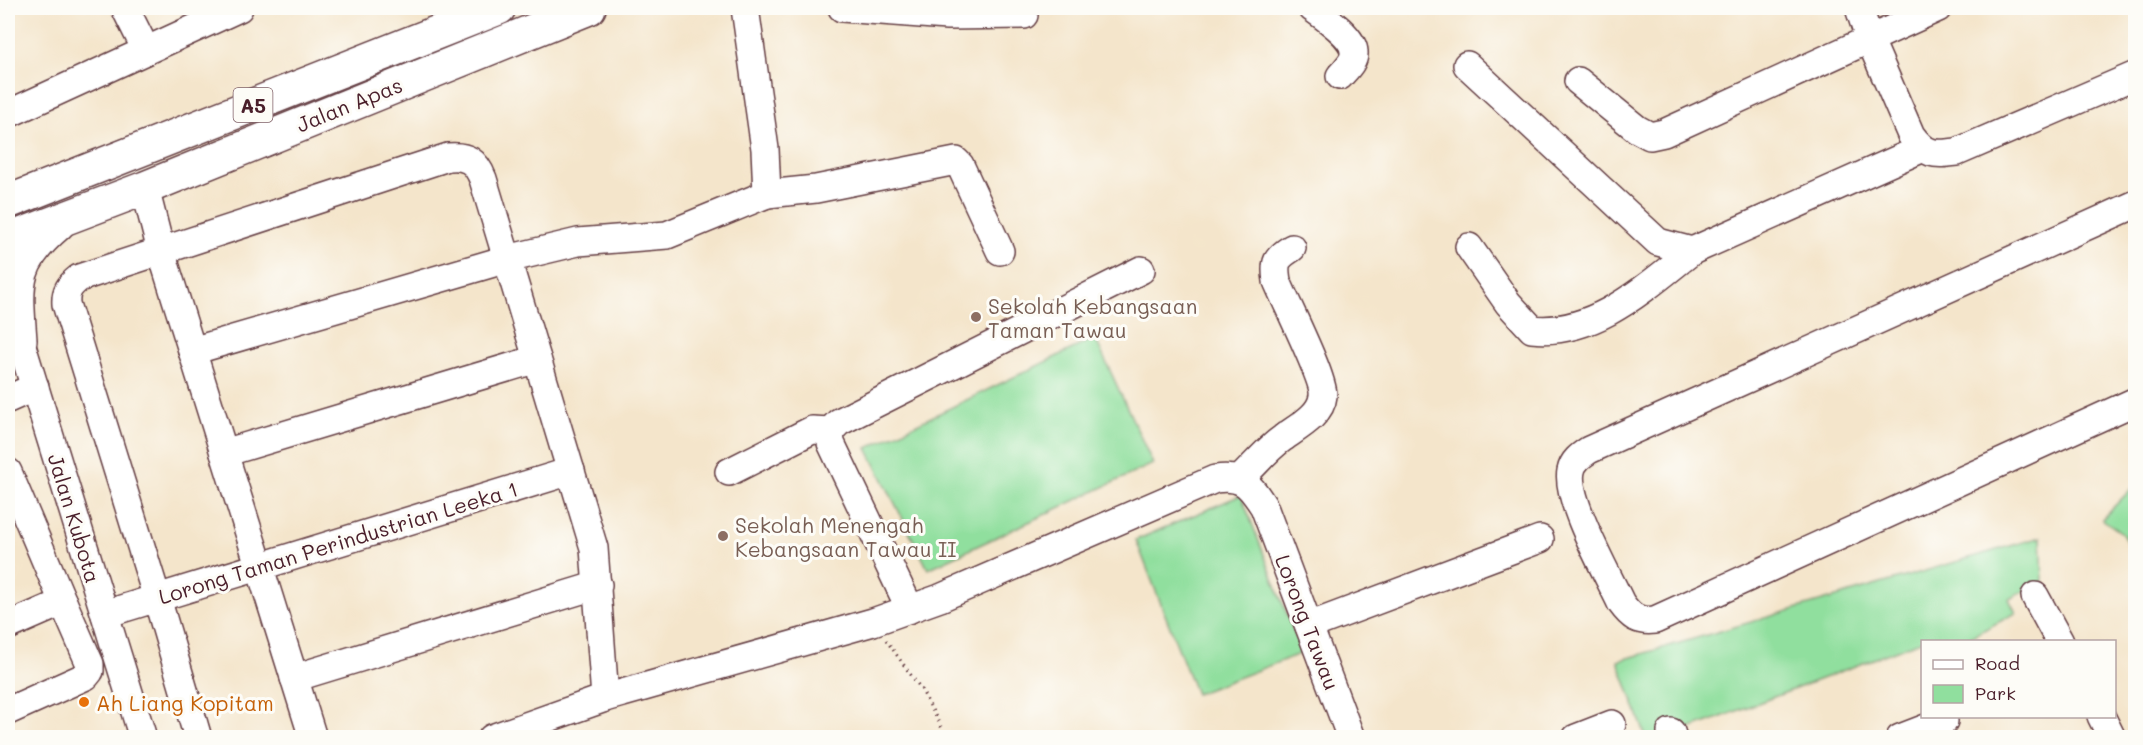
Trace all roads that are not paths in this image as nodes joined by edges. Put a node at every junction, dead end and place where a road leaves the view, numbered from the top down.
1 (125, 8) edge
2 (239, 8) edge
3 (500, 8) edge
4 (589, 8) edge
5 (745, 8) edge
6 (842, 8) edge
7 (1312, 8) edge
8 (1859, 8) edge
9 (1938, 8) edge
10 (1024, 15) dead end
11 (1869, 38) junction
12 (146, 50) junction
13 (1467, 65) dead end
14 (2136, 75) edge
15 (1340, 76) dead end
16 (1578, 81) dead end
17 (8, 114) edge
18 (296, 125) junction
19 (1921, 148) junction
20 (129, 153) junction
21 (137, 191) junction
22 (767, 194) junction
23 (8, 202) edge
24 (2136, 204) edge
25 (65, 217) junction
26 (8, 240) edge
27 (1469, 247) dead end
28 (1292, 248) dead end
29 (161, 251) junction
30 (1000, 251) dead end
31 (1692, 251) junction
32 (507, 259) junction
33 (1141, 270) dead end
34 (8, 298) edge
35 (14, 332) edge
36 (192, 351) junction
37 (537, 359) junction
38 (35, 387) junction
39 (8, 399) edge
40 (2136, 401) edge
41 (830, 431) junction
42 (224, 453) junction
43 (571, 471) junction
44 (8, 472) edge
45 (729, 472) dead end
46 (1240, 479) junction
47 (1540, 539) dead end
48 (259, 567) junction
49 (598, 585) junction
50 (2035, 596) dead end
51 (63, 602) junction
52 (128, 607) junction
53 (910, 609) junction
54 (8, 626) edge
55 (1309, 626) junction
56 (2059, 640) edge
57 (294, 678) junction
58 (605, 698) junction
59 (8, 711) edge
60 (2102, 718) edge
61 (1944, 721) dead end
62 (1612, 724) dead end
63 (543, 729) edge
64 (1349, 737) edge
65 (142, 738) edge
66 (198, 738) edge
67 (313, 738) edge
68 (492, 738) edge
69 (1576, 738) edge
70 (1900, 738) edge
71 (2112, 738) edge

1 - 12 street
2 - 12 street
3 - 20 highway, Jalan Apas / A5
4 - 18 highway, Jalan Apas / A5
5 - 22 street
6 - 10 street
7 - 15 street
8 - 11 street
9 - 11 street
11 - 16 street
11 - 19 street
12 - 17 street
13 - 31 street
14 - 19 street
18 - 20 highway
18 - 21 highway, Jalan Apas / A5
19 - 31 street
20 - 23 highway, Jalan Apas / A5
21 - 25 highway, Jalan Apas / A5
21 - 29 street
22 - 30 street
22 - 32 street
24 - 40 street
25 - 26 highway, Jalan Apas / A5
25 - 35 highway
27 - 31 street
28 - 46 street
29 - 32 street
29 - 36 street
29 - 52 street
32 - 36 street
32 - 37 street
33 - 41 street
34 - 35 street, Jalan Kubota
35 - 38 street, Jalan Kubota
36 - 42 street
37 - 42 street
37 - 43 street
38 - 39 street
38 - 52 street, Jalan Kubota
41 - 45 street
41 - 53 street
42 - 48 street
43 - 48 street, Lorong Taman Perindustrian Leeka 1
43 - 49 street
44 - 51 street
46 - 53 street
46 - 55 street, Lorong Tawau
47 - 55 street
48 - 52 street, Lorong Taman Perindustrian Leeka 1
48 - 57 street
49 - 57 street
49 - 58 street
50 - 56 street
51 - 54 street
51 - 59 street
52 - 65 street, Jalan Kubota
52 - 66 street
53 - 58 street
55 - 64 street, Lorong Tawau
57 - 67 street
58 - 63 street
60 - 71 street
61 - 70 street
62 - 69 street
63 - 68 street

